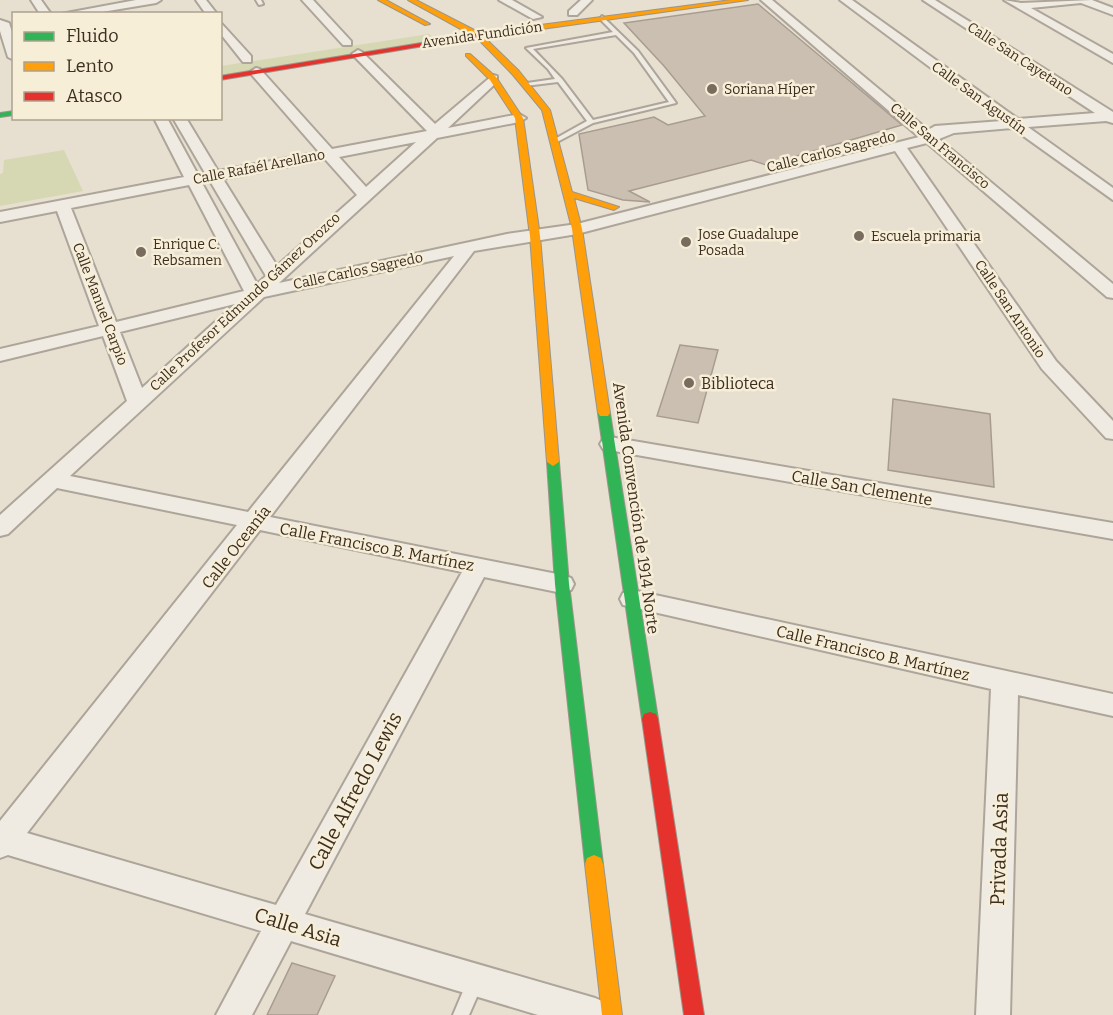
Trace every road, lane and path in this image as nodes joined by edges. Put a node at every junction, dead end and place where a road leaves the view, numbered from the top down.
1 (156, 0) edge
2 (201, 0) edge
3 (307, 0) edge
4 (381, 0) edge
5 (411, 0) edge
6 (504, 0) edge
7 (587, 0) edge
8 (681, 0) edge
9 (745, 0) edge
10 (766, 0) edge
11 (845, 0) edge
12 (928, 0) edge
13 (1081, 0) edge
14 (712, 2) edge
15 (1015, 3) edge
16 (648, 4) junction
17 (111, 10) edge
18 (96, 11) edge
19 (210, 12) edge
20 (573, 12) junction
21 (1113, 12) edge
22 (537, 17) junction
23 (602, 18) junction
24 (5, 23) edge
25 (464, 25) junction
26 (222, 28) edge
27 (617, 33) junction
28 (445, 34) junction
29 (478, 35) junction
30 (347, 43) junction
31 (12, 49) edge
32 (358, 54) junction
33 (247, 59) junction
34 (1113, 59) edge
35 (222, 63) edge
36 (256, 72) junction
37 (222, 78) edge
38 (493, 79) junction
39 (560, 80) junction
40 (527, 86) junction
41 (1112, 117) edge
42 (519, 118) junction
43 (161, 120) edge
44 (180, 120) edge
45 (591, 122) junction
46 (1017, 125) junction
47 (435, 132) junction
48 (926, 134) junction
49 (555, 141) junction
50 (898, 145) junction
51 (326, 154) junction
52 (793, 168) junction
53 (213, 176) junction
54 (194, 180) junction
55 (364, 194) junction
56 (569, 194) junction
57 (1113, 195) edge
58 (63, 206) junction
59 (614, 207) junction
60 (0, 217) edge
61 (576, 223) junction
62 (534, 230) junction
63 (469, 247) junction
64 (274, 275) junction
65 (1113, 293) edge
66 (254, 294) junction
67 (110, 328) junction
68 (0, 355) edge
69 (137, 401) junction
70 (1113, 433) edge
71 (610, 444) junction
72 (52, 480) junction
73 (256, 522) junction
74 (0, 528) edge
75 (1113, 531) edge
76 (477, 567) junction
77 (562, 584) junction
78 (633, 599) junction
79 (1005, 683) junction
80 (1113, 705) edge
81 (1, 841) edge
82 (283, 923) junction
83 (476, 980) junction
84 (233, 1015) edge
85 (461, 1015) edge
86 (595, 1015) edge
87 (612, 1015) edge
88 (694, 1015) edge
89 (993, 1015) edge

1 - 17 street
2 - 19 street
3 - 30 street
4 - 28 main road
5 - 25 main road, Avenida Convención de 1914 Norte
6 - 22 street
7 - 20 street
8 - 16 main road, Avenida Fundición
9 - 14 main road, Avenida Fundición
10 - 48 street, Calle San Francisco
11 - 46 street, Calle San Agustín
12 - 41 street, Calle San Cayetano
13 - 15 street
13 - 21 street
14 - 23 main road, Avenida Fundición
15 - 34 street
16 - 20 main road, Avenida Fundición
16 - 23 main road
17 - 18 street
20 - 22 main road, Avenida Fundición
22 - 25 main road, Avenida Fundición
23 - 27 lane
23 - 29 main road, Avenida Fundición
24 - 31 street
25 - 28 main road, Avenida Fundición
25 - 29 main road, Avenida Convención de 1914 Norte
26 - 33 street
27 - 39 lane
27 - 45 lane
28 - 29 main road, Avenida Fundición
28 - 30 main road, Avenida Fundición
28 - 32 main road, Avenida Fundición
28 - 38 main road
29 - 40 main road, Avenida Convención de 1914 Norte
30 - 33 main road, Avenida Fundición
32 - 36 main road, Avenida Fundición
32 - 47 street
33 - 35 main road, Avenida Fundición
36 - 37 main road, Avenida Fundición
36 - 51 street
38 - 42 main road
38 - 47 street, Calle Profesor Edmundo Gámez Orozco
39 - 40 lane
39 - 45 lane
40 - 49 main road, Avenida Convención de 1914 Norte
41 - 46 street, Calle Carlos Sagredo
42 - 47 street, Calle Rafaél Arellano
42 - 62 main road
43 - 54 street
44 - 53 street
45 - 49 lane
46 - 48 street, Calle Carlos Sagredo
46 - 57 street, Calle San Agustín
47 - 51 street, Calle Rafaél Arellano
47 - 55 street, Calle Profesor Edmundo Gámez Orozco
48 - 50 street, Calle Carlos Sagredo
48 - 52 street, Calle Carlos Sagredo
48 - 65 street, Calle San Francisco
49 - 56 main road, Avenida Convención de 1914 Norte
50 - 52 street, Calle Carlos Sagredo
50 - 70 street, Calle San Antonio
51 - 53 street, Calle Rafaél Arellano
51 - 55 street
52 - 59 street, Calle Carlos Sagredo
52 - 61 street, Calle Carlos Sagredo
53 - 54 street, Calle Rafaél Arellano
53 - 64 street
54 - 58 street, Calle Rafaél Arellano
54 - 66 street
55 - 64 street, Calle Profesor Edmundo Gámez Orozco
56 - 59 main road
56 - 61 main road, Avenida Convención de 1914 Norte
58 - 60 street, Calle Rafaél Arellano
58 - 67 street, Calle Manuel Carpio
59 - 61 street, Calle Carlos Sagredo
61 - 62 street, Calle Carlos Sagredo
61 - 71 main road, Avenida Convención de 1914 Norte
62 - 63 street, Calle Carlos Sagredo
62 - 77 main road
63 - 66 street, Calle Carlos Sagredo
63 - 73 street, Calle Oceanía
64 - 66 street, Calle Profesor Edmundo Gámez Orozco
66 - 67 street, Calle Carlos Sagredo
66 - 69 street, Calle Profesor Edmundo Gámez Orozco
67 - 68 street, Calle Carlos Sagredo
67 - 69 street, Calle Manuel Carpio
69 - 72 street, Calle Profesor Edmundo Gámez Orozco
71 - 75 street, Calle San Clemente
71 - 78 main road, Avenida Convención de 1914 Norte
72 - 73 street, Calle Francisco B. Martínez
72 - 74 street, Calle Profesor Edmundo Gámez Orozco
73 - 76 street, Calle Francisco B. Martínez
73 - 81 street, Calle Oceanía
76 - 77 street, Calle Francisco B. Martínez
76 - 82 street, Calle Alfredo Lewis
77 - 87 main road
78 - 79 street, Calle Francisco B. Martínez
78 - 88 main road, Avenida Convención de 1914 Norte
79 - 80 street, Calle Francisco B. Martínez
79 - 89 street, Privada Asia
81 - 82 street, Calle Asia
82 - 83 street, Calle Asia
82 - 84 street, Calle Alfredo Lewis
83 - 85 lane
83 - 86 street, Calle Asia

